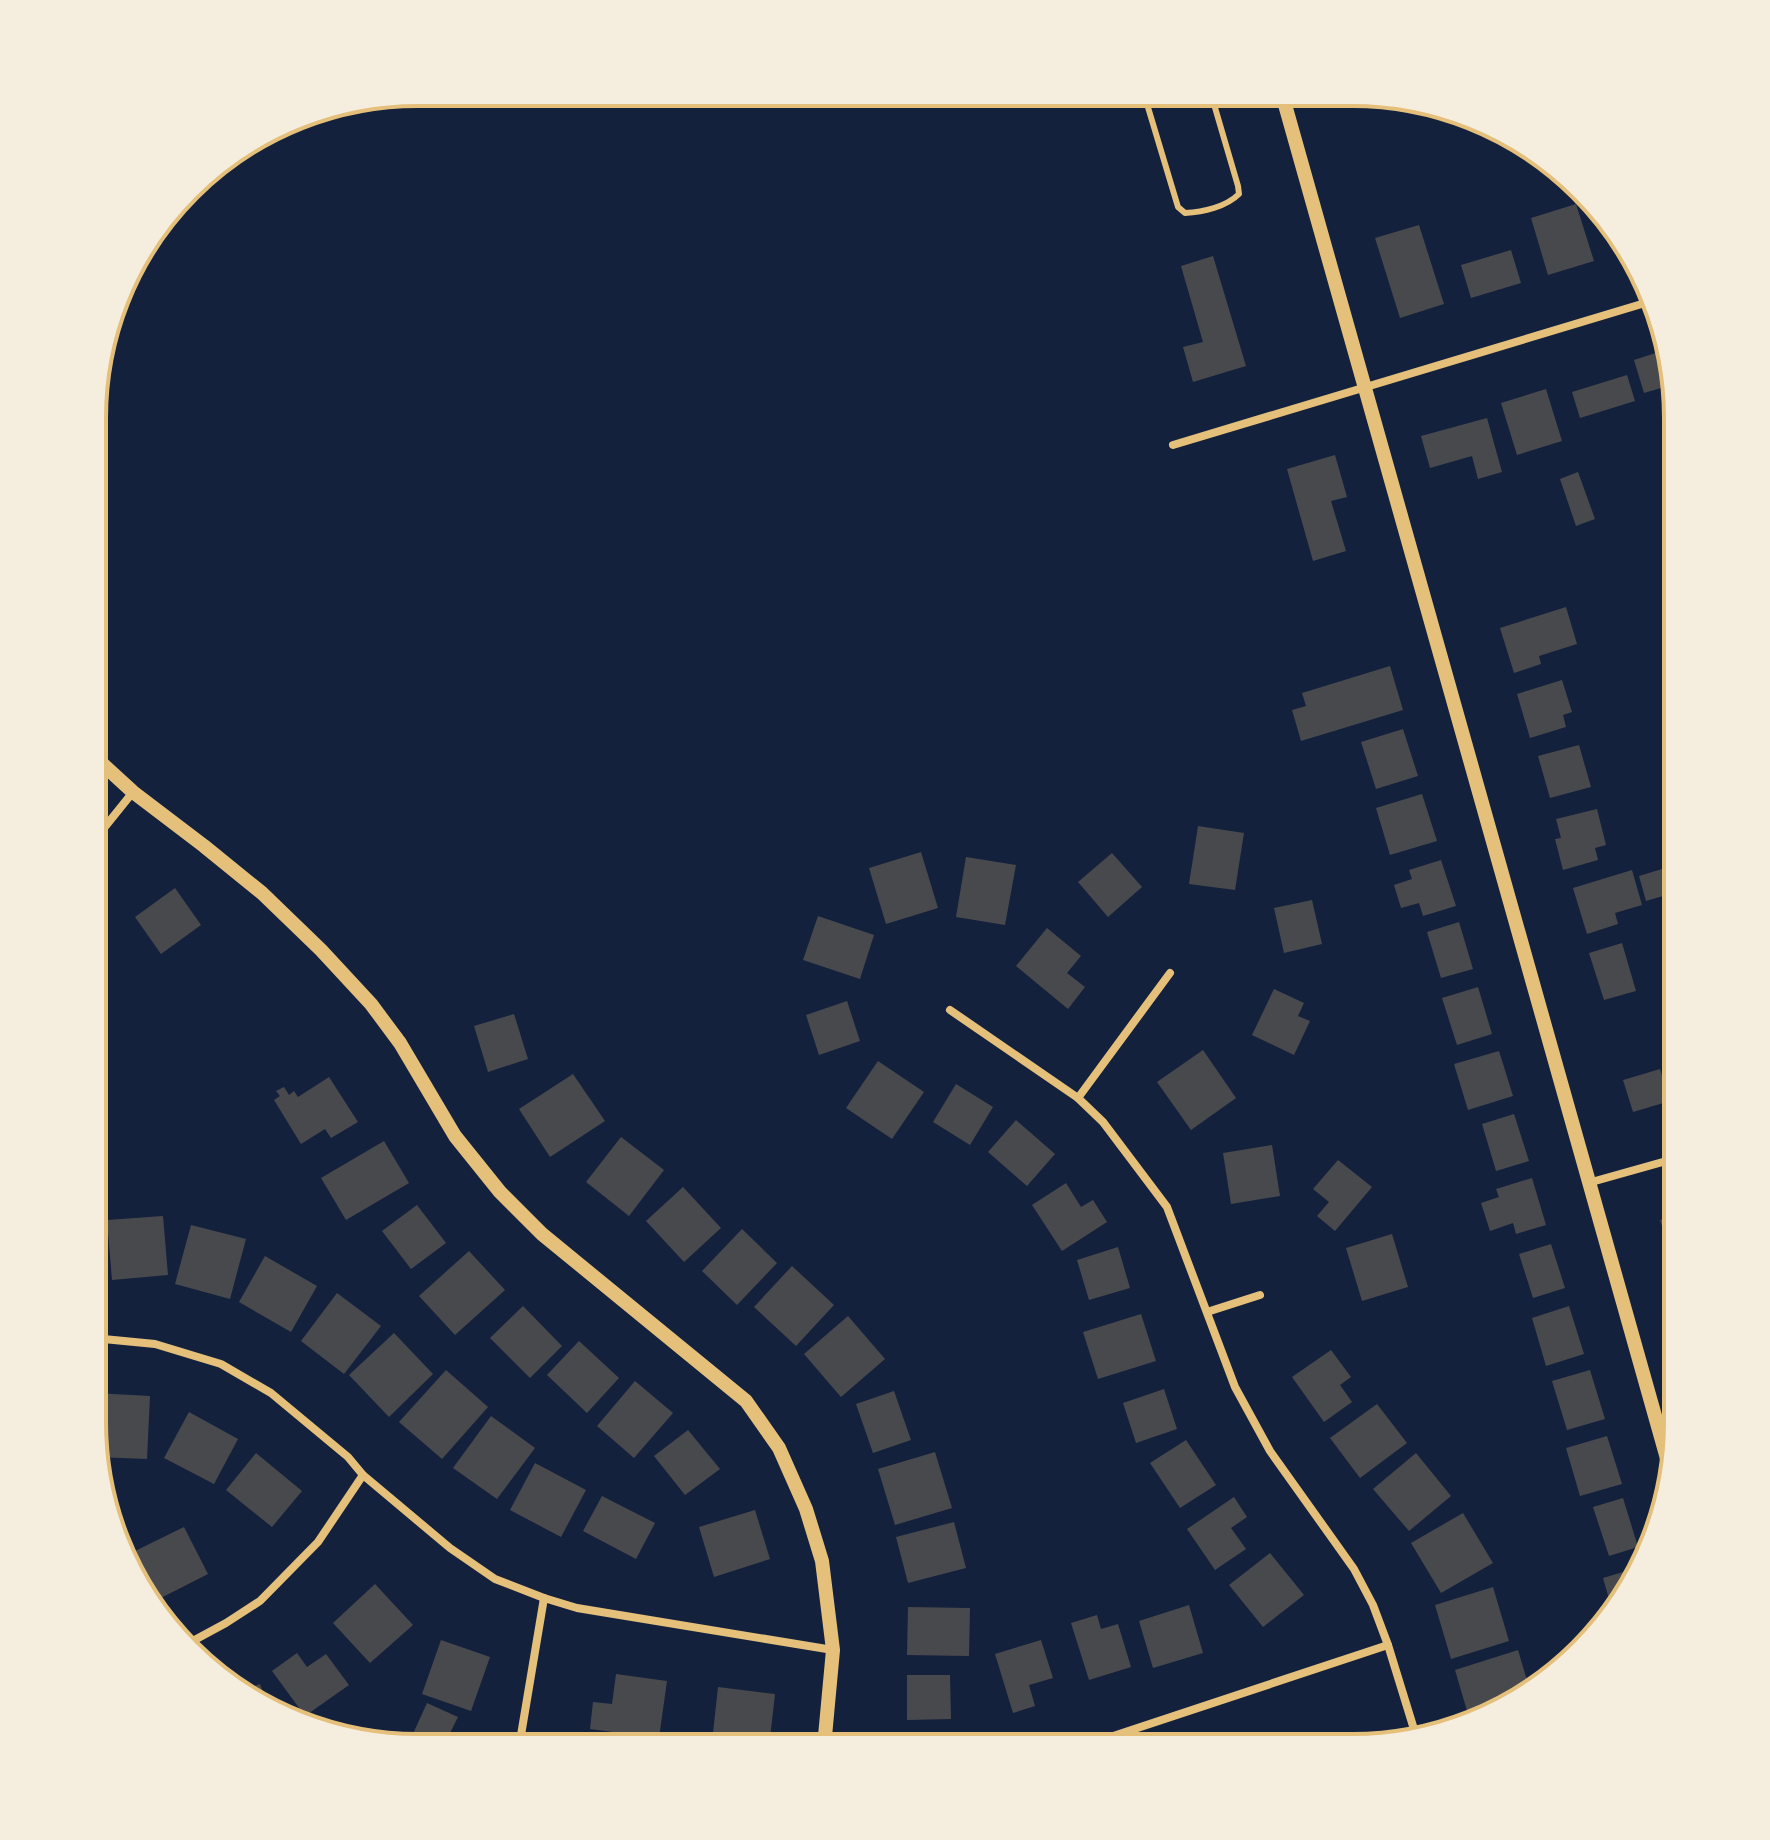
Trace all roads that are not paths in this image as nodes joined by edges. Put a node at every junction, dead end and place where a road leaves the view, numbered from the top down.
1 (1148, 106) edge
2 (1215, 106) edge
3 (1285, 106) edge
4 (1642, 304) edge
5 (1365, 389) junction
6 (1173, 445) dead end
7 (106, 767) edge
8 (133, 792) junction
9 (106, 826) edge
10 (1170, 973) dead end
11 (950, 1010) dead end
12 (1078, 1098) junction
13 (1664, 1162) edge
14 (1588, 1183) junction
15 (1260, 1295) dead end
16 (1207, 1312) junction
17 (106, 1339) edge
18 (1663, 1444) edge
19 (363, 1475) junction
20 (544, 1598) junction
21 (194, 1640) edge
22 (1388, 1645) junction
23 (833, 1650) junction
24 (1414, 1728) edge
25 (521, 1734) edge
26 (825, 1734) edge
27 (1119, 1734) edge

1 - 2 lane
3 - 5 street
4 - 5 street
5 - 6 street
5 - 14 street
7 - 8 street
8 - 9 street
8 - 23 street
10 - 12 street
11 - 12 street
12 - 16 street
13 - 14 street
14 - 18 street
15 - 16 street
16 - 22 street
17 - 19 street
19 - 20 street
19 - 21 street
20 - 23 street
20 - 25 street
22 - 24 street
22 - 27 street
23 - 26 street

